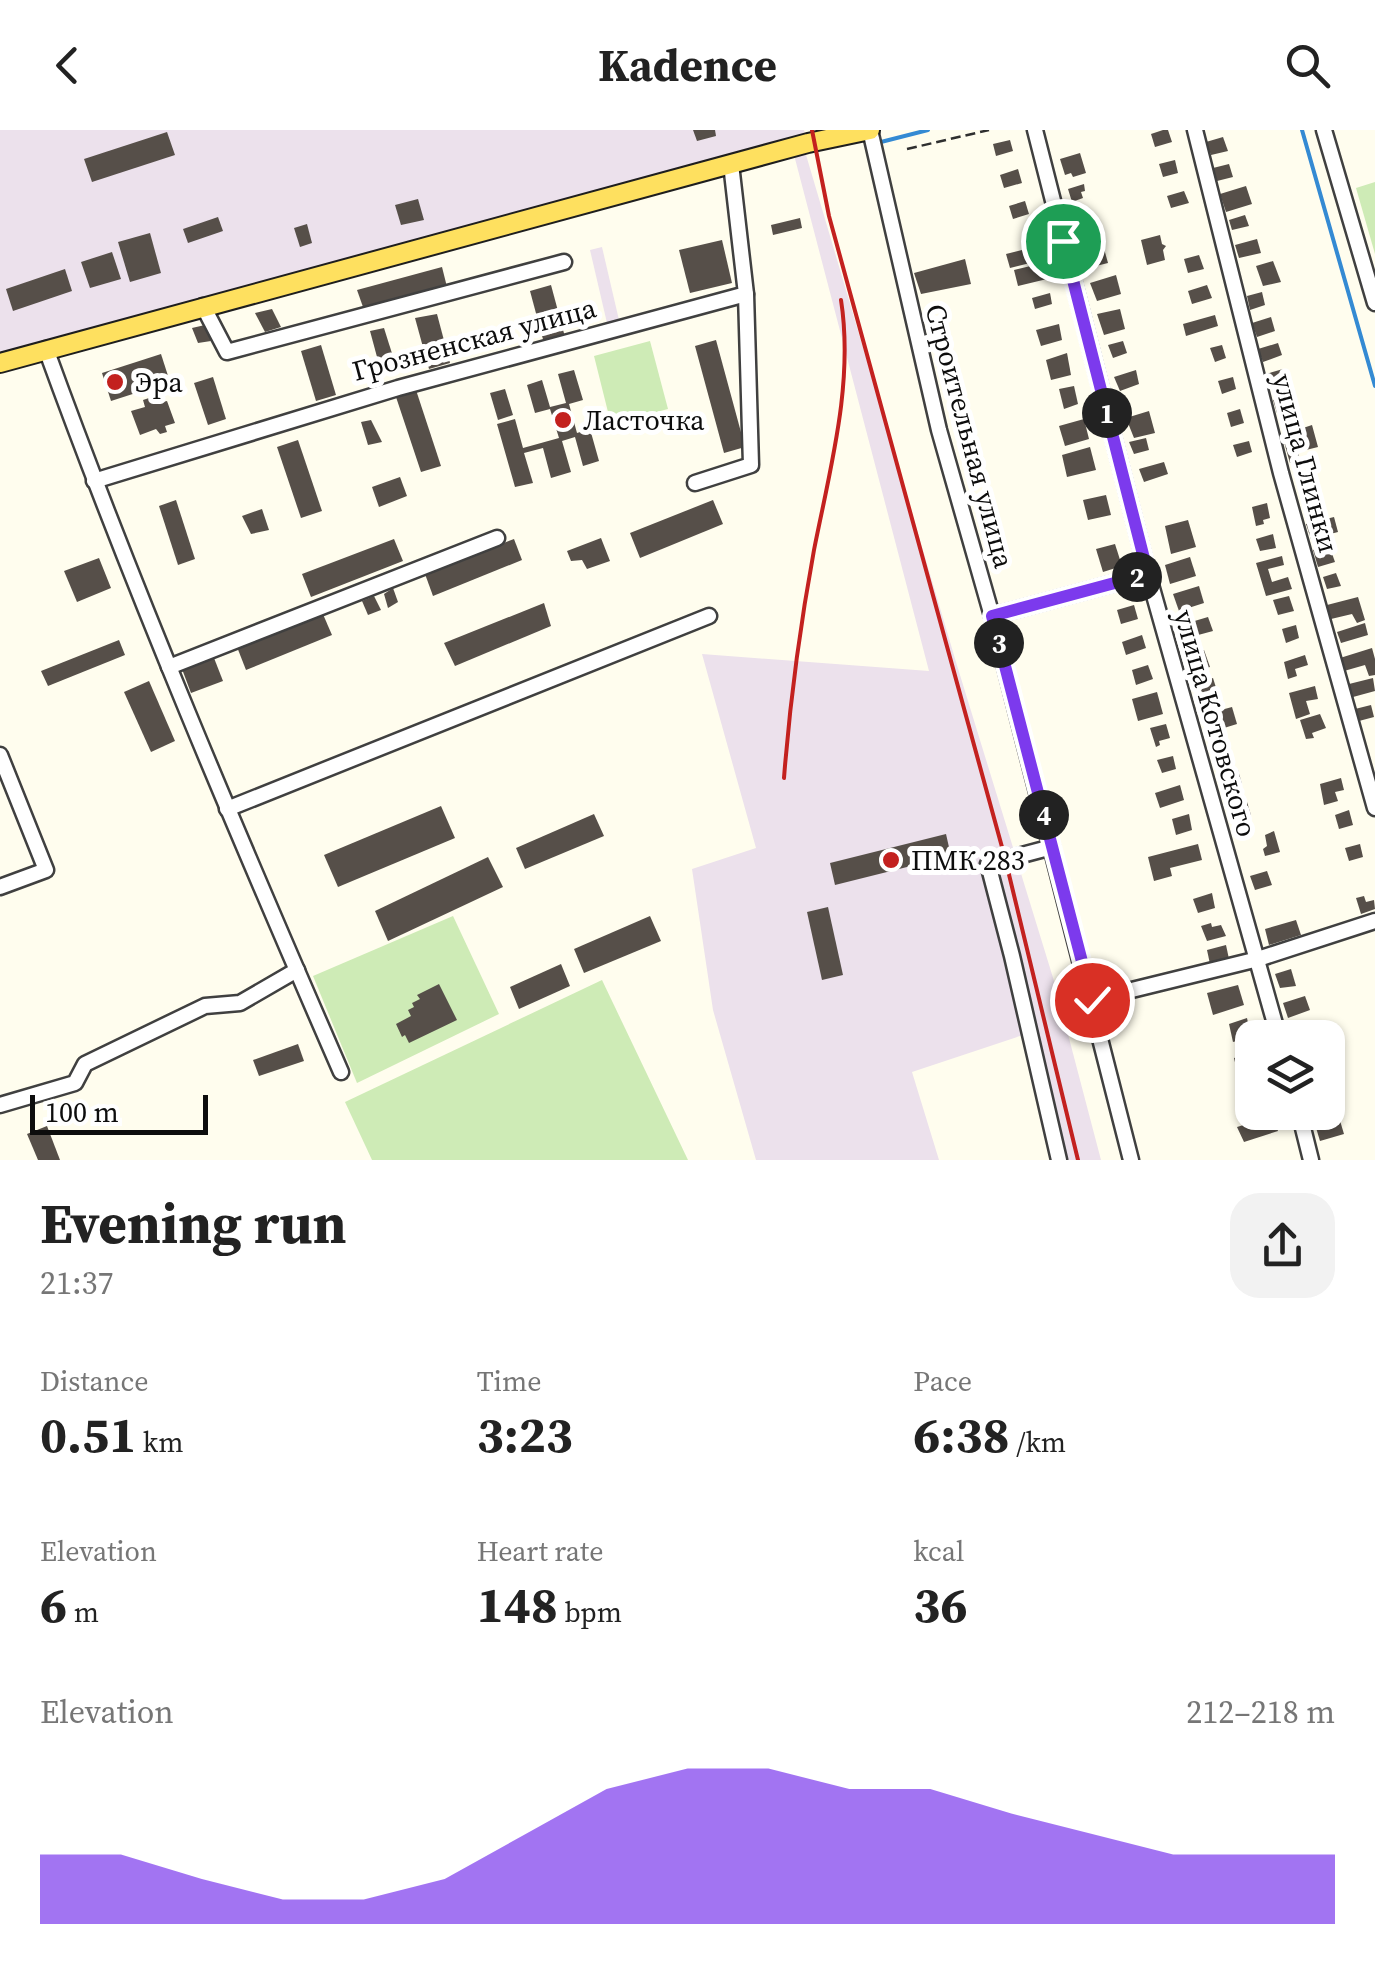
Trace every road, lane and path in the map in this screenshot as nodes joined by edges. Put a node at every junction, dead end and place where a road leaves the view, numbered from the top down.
1 (870, 130) edge
2 (989, 130) edge
3 (1034, 130) edge
4 (1196, 130) edge
5 (1324, 130) edge
6 (907, 149) dead end
7 (731, 164) junction
8 (564, 262) dead end
9 (746, 294) junction
10 (1375, 303) edge
11 (203, 306) junction
12 (46, 348) junction
13 (0, 362) edge
14 (94, 480) junction
15 (695, 483) dead end
16 (498, 538) dead end
17 (1148, 574) junction
18 (709, 616) dead end
19 (992, 616) junction
20 (169, 667) junction
21 (0, 755) edge
22 (1375, 808) edge
23 (227, 809) junction
24 (1052, 847) junction
25 (0, 887) edge
26 (1375, 920) edge
27 (1258, 959) junction
28 (296, 970) junction
29 (1092, 1000) junction
30 (1274, 1020) edge
31 (340, 1072) dead end
32 (0, 1105) edge
33 (1303, 1130) edge
34 (1059, 1160) edge
35 (1132, 1160) edge
36 (1311, 1160) edge

1 - 7 main road
1 - 19 street, Строительная улица
2 - 6 path
3 - 17 street, улица Котовского
4 - 22 street, улица Глинки
5 - 10 street
7 - 9 street
7 - 11 main road
8 - 11 street
9 - 14 street, Грозненская улица
9 - 15 street
11 - 12 main road
12 - 13 main road
12 - 14 street
14 - 20 street
16 - 20 street
17 - 19 street
17 - 27 street, улица Котовского
18 - 23 street
19 - 24 street, Строительная улица
20 - 23 street
21 - 25 street
23 - 28 street
24 - 29 street, Строительная улица
24 - 34 street
26 - 27 street
27 - 29 street
27 - 30 street, улица Котовского
28 - 31 street
28 - 32 street
29 - 35 street, Строительная улица
33 - 36 street

